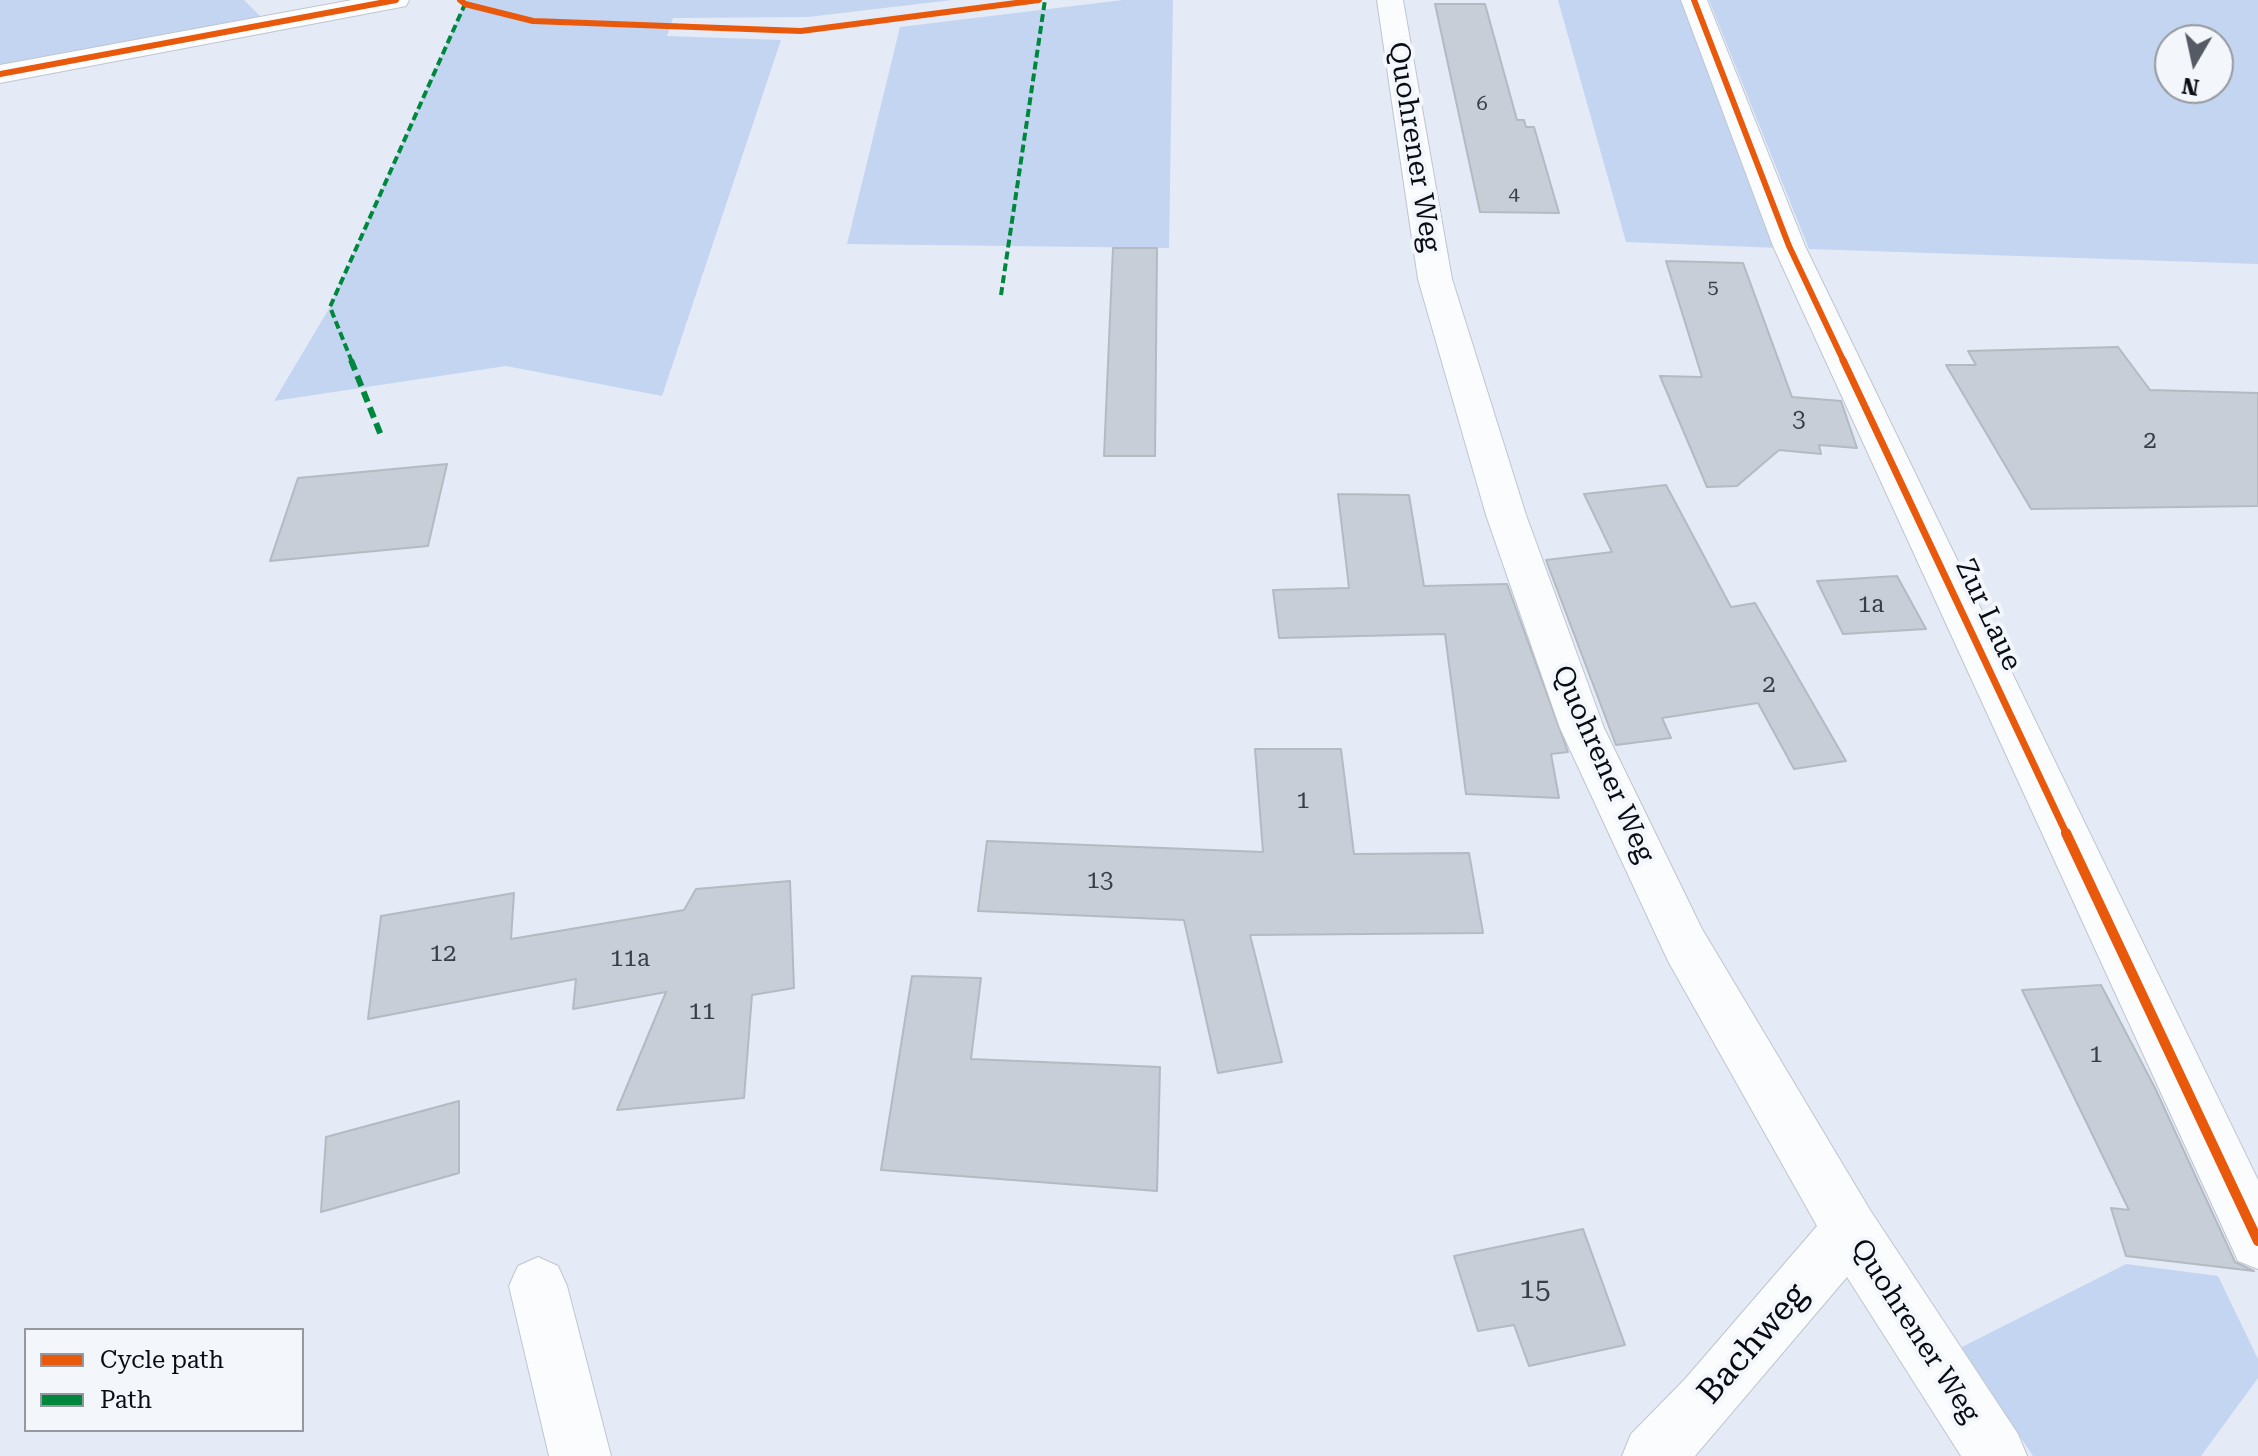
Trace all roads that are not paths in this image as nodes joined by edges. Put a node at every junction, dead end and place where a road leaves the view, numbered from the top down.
1 (244, 0) edge
2 (396, 0) edge
3 (1390, 0) edge
4 (1694, 0) edge
5 (267, 24) junction
6 (0, 74) edge
7 (1850, 1230) junction
8 (2258, 1241) edge
9 (538, 1286) dead end
10 (580, 1456) edge
11 (1653, 1456) edge
12 (1996, 1456) edge

1 - 5 street
2 - 5 street
3 - 7 street, Quohrener Weg
4 - 8 street, Zur Laue
5 - 6 street
7 - 11 street, Bachweg
7 - 12 street, Quohrener Weg
9 - 10 street

